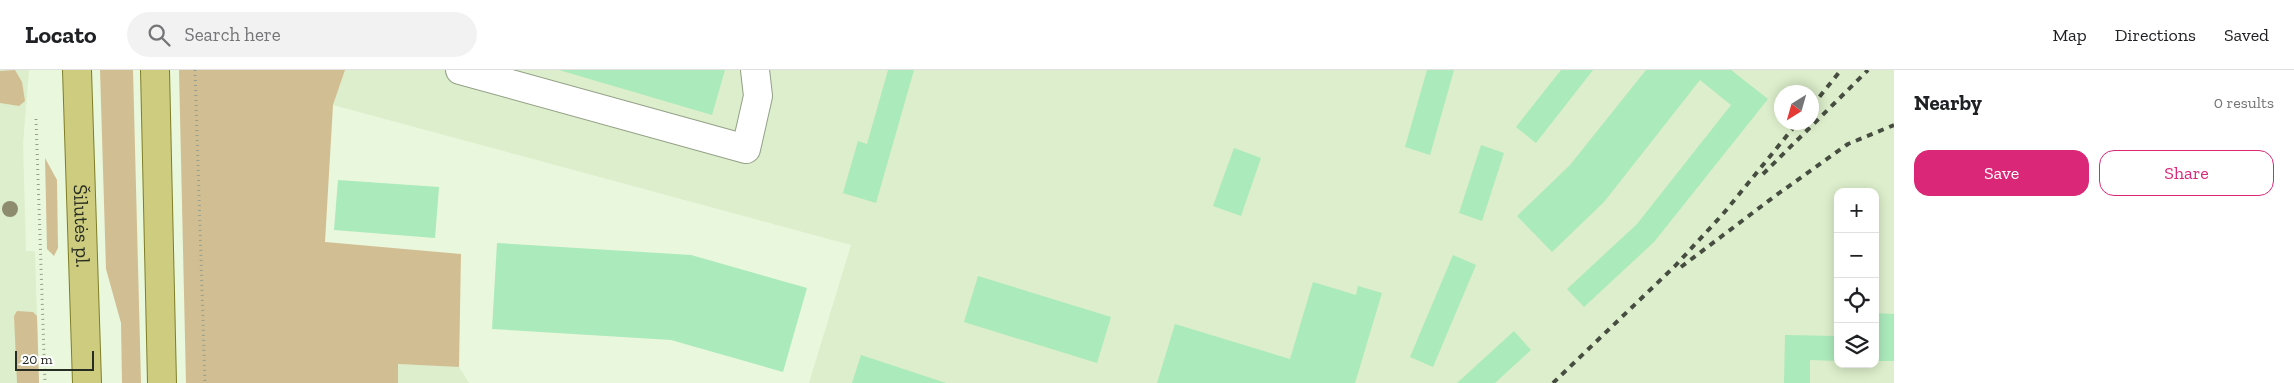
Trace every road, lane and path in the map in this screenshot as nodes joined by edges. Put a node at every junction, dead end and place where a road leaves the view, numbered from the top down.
1 (77, 70) edge
2 (154, 70) edge
3 (195, 70) edge
4 (460, 70) edge
5 (755, 70) edge
6 (36, 119) dead end
7 (45, 383) edge
8 (88, 383) edge
9 (162, 383) edge
10 (204, 383) edge

1 - 8 main road, Šilutės pl.
2 - 9 main road
3 - 10 path
4 - 5 street
6 - 7 path

